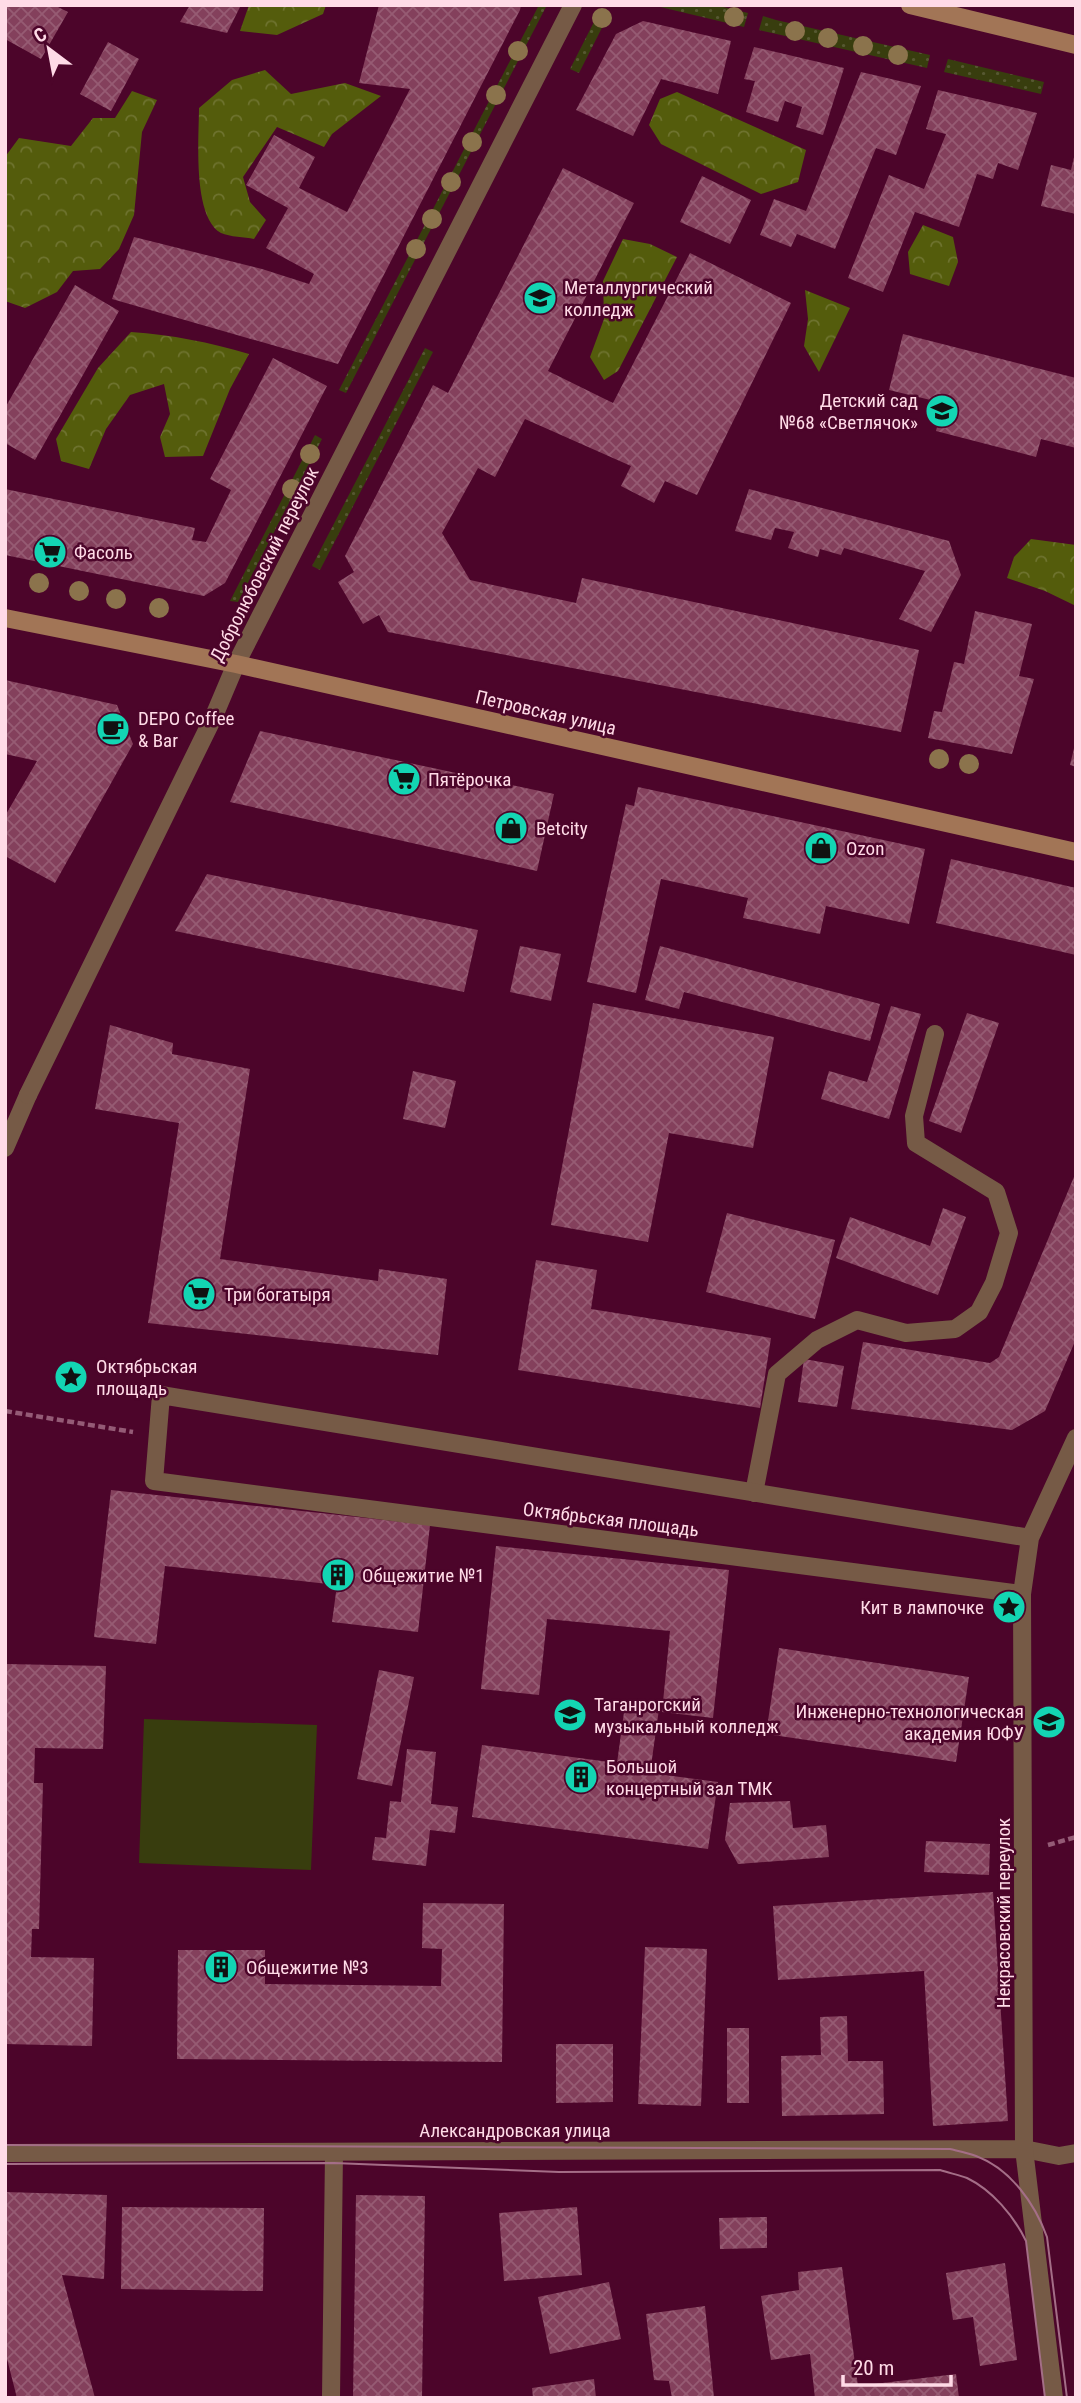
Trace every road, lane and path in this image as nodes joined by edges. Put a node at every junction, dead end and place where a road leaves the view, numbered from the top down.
1 (573, 5) edge
2 (910, 5) edge
3 (1076, 44) edge
4 (5, 618) edge
5 (236, 664) junction
6 (1076, 852) edge
7 (935, 1034) dead end
8 (5, 1148) edge
9 (5, 1411) edge
10 (158, 1436) junction
11 (1076, 1438) edge
12 (754, 1493) junction
13 (1030, 1538) junction
14 (1022, 1594) junction
15 (1024, 2149) junction
16 (334, 2152) junction
17 (5, 2153) edge
18 (1076, 2153) edge
19 (331, 2398) edge
20 (1054, 2398) edge

1 - 5 street, Добролюбовский переулок
2 - 3 main road
4 - 5 main road, Петровская улица
5 - 6 main road, Петровская улица
5 - 8 street, Добролюбовский переулок
7 - 12 street
9 - 10 path
10 - 12 street, Октябрьская площадь
10 - 14 street, Октябрьская площадь
11 - 13 street, Некрасовский переулок
12 - 13 street, Октябрьская площадь
13 - 14 street, Некрасовский переулок
14 - 15 street, Некрасовский переулок
15 - 16 street, Александровская улица
15 - 18 street, Александровская улица
15 - 20 street, Некрасовский переулок
16 - 17 street, Александровская улица
16 - 19 street

